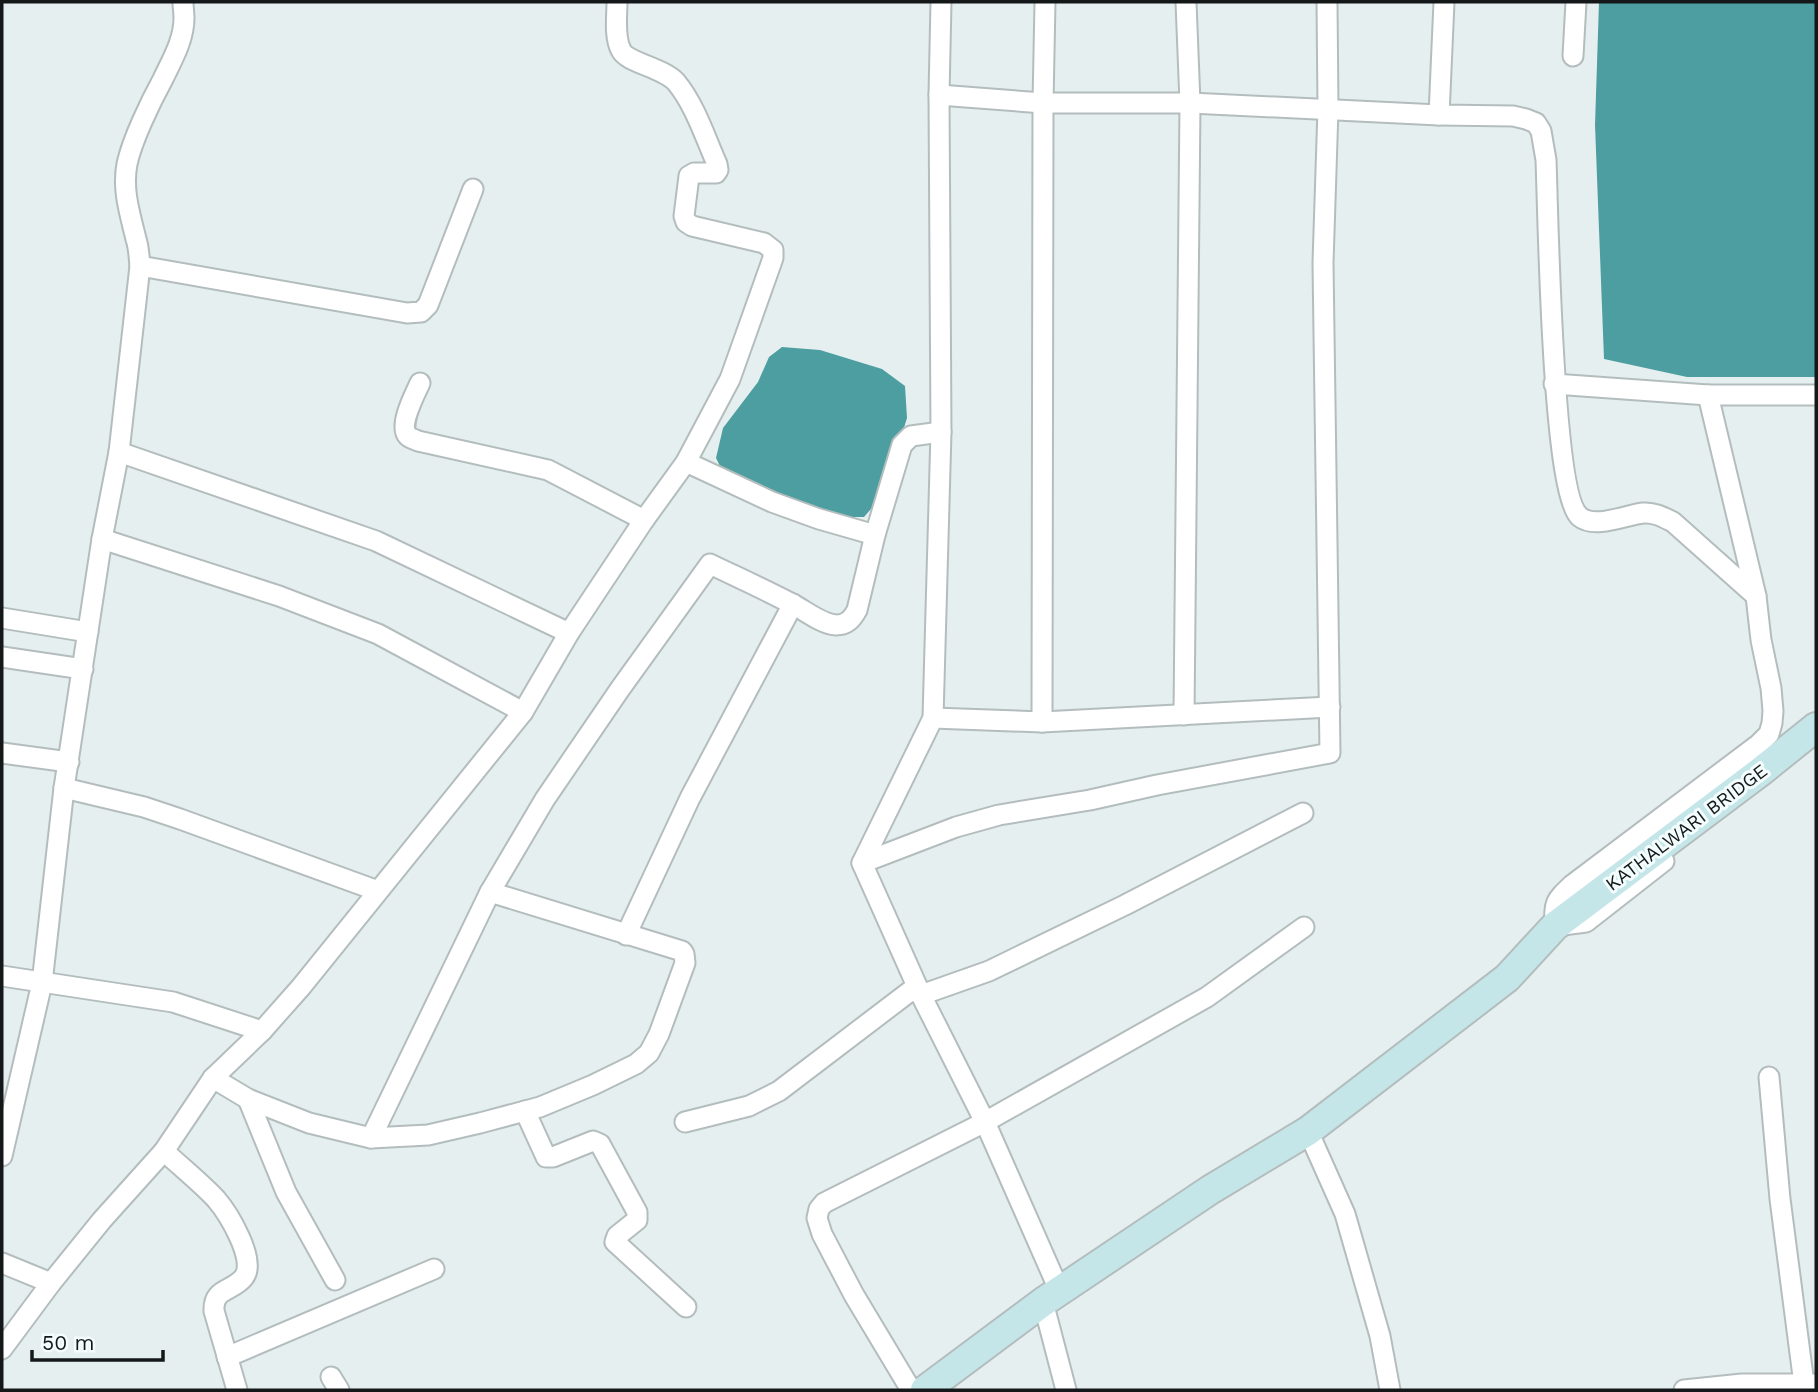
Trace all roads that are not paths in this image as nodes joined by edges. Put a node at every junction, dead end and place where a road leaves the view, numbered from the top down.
1 (183, 2) edge
2 (617, 2) edge
3 (941, 2) edge
4 (1045, 2) edge
5 (1186, 2) edge
6 (1327, 2) edge
7 (1444, 2) edge
8 (1576, 2) edge
9 (1573, 56) dead end
10 (939, 95) junction
11 (1043, 103) junction
12 (1190, 103) junction
13 (1328, 109) junction
14 (1439, 115) junction
15 (473, 189) dead end
16 (140, 266) junction
17 (420, 383) dead end
18 (1555, 384) junction
19 (1708, 395) junction
20 (1816, 395) edge
21 (941, 432) junction
22 (119, 452) junction
23 (686, 462) junction
24 (644, 520) junction
25 (875, 535) junction
26 (102, 539) junction
27 (1756, 596) junction
28 (793, 604) junction
29 (2, 618) edge
30 (88, 632) junction
31 (569, 633) junction
32 (2, 657) edge
33 (83, 668) junction
34 (1330, 707) junction
35 (523, 712) junction
36 (1184, 715) junction
37 (933, 718) junction
38 (1042, 722) junction
39 (1816, 727) edge
40 (1816, 742) edge
41 (2, 753) edge
42 (69, 762) junction
43 (64, 788) junction
44 (1303, 813) dead end
45 (862, 863) junction
46 (378, 891) junction
47 (490, 892) junction
48 (1555, 926) junction
49 (1304, 927) dead end
50 (626, 934) junction
51 (2, 976) edge
52 (42, 983) junction
53 (919, 990) junction
54 (261, 1031) junction
55 (1769, 1077) dead end
56 (213, 1078) junction
57 (248, 1099) junction
58 (524, 1111) junction
59 (685, 1122) dead end
60 (985, 1122) junction
61 (1308, 1131) junction
62 (371, 1139) junction
63 (164, 1151) junction
64 (2, 1156) edge
65 (2, 1263) edge
66 (434, 1269) dead end
67 (335, 1280) dead end
68 (51, 1283) junction
69 (1051, 1297) junction
70 (686, 1307) dead end
71 (2, 1349) edge
72 (227, 1357) junction
73 (1810, 1384) edge
74 (1781, 1387) edge
75 (237, 1390) edge
76 (911, 1390) edge
77 (925, 1390) edge
78 (1066, 1390) edge
79 (1390, 1390) edge
80 (1684, 1390) edge

1 - 16 street
2 - 23 street
3 - 10 street
4 - 11 street
5 - 12 street
6 - 13 street
7 - 14 street
8 - 9 street
10 - 11 street
10 - 21 street
11 - 12 street
11 - 38 street
12 - 13 street
12 - 36 street
13 - 14 street
13 - 34 street
14 - 18 street
15 - 16 street
16 - 22 street
17 - 24 street
18 - 19 street
18 - 27 street
19 - 20 street
19 - 27 street
21 - 25 street
21 - 37 street
22 - 26 street
22 - 31 street
23 - 24 street
23 - 25 street
24 - 31 street
25 - 28 street
26 - 30 street
26 - 35 street
27 - 48 street
28 - 47 street
28 - 50 street
29 - 30 street
30 - 33 street
31 - 35 street
32 - 33 street
33 - 42 street
34 - 36 street
34 - 45 street
35 - 46 street
36 - 38 street
37 - 38 street
37 - 45 street
39 - 48 main road, KATHALWARI BRIDGE
40 - 48 street
41 - 42 street
42 - 43 street
43 - 46 street
43 - 52 street
44 - 53 street
45 - 53 street
46 - 54 street
47 - 50 street
47 - 62 street
48 - 61 main road, KATHALWARI BRIDGE
49 - 60 street
50 - 58 street
51 - 52 street
52 - 54 street
52 - 64 street
53 - 59 street
53 - 60 street
54 - 56 street
55 - 73 street
56 - 57 street
56 - 63 street
57 - 62 street
57 - 67 street
58 - 62 street
58 - 70 street
60 - 69 street
60 - 76 street
61 - 69 main road, KATHALWARI BRIDGE
61 - 79 street
63 - 68 street
63 - 72 street
65 - 68 street
66 - 72 street
68 - 71 street
69 - 77 main road, KATHALWARI BRIDGE
69 - 78 street
72 - 75 street
73 - 74 street
74 - 80 street

